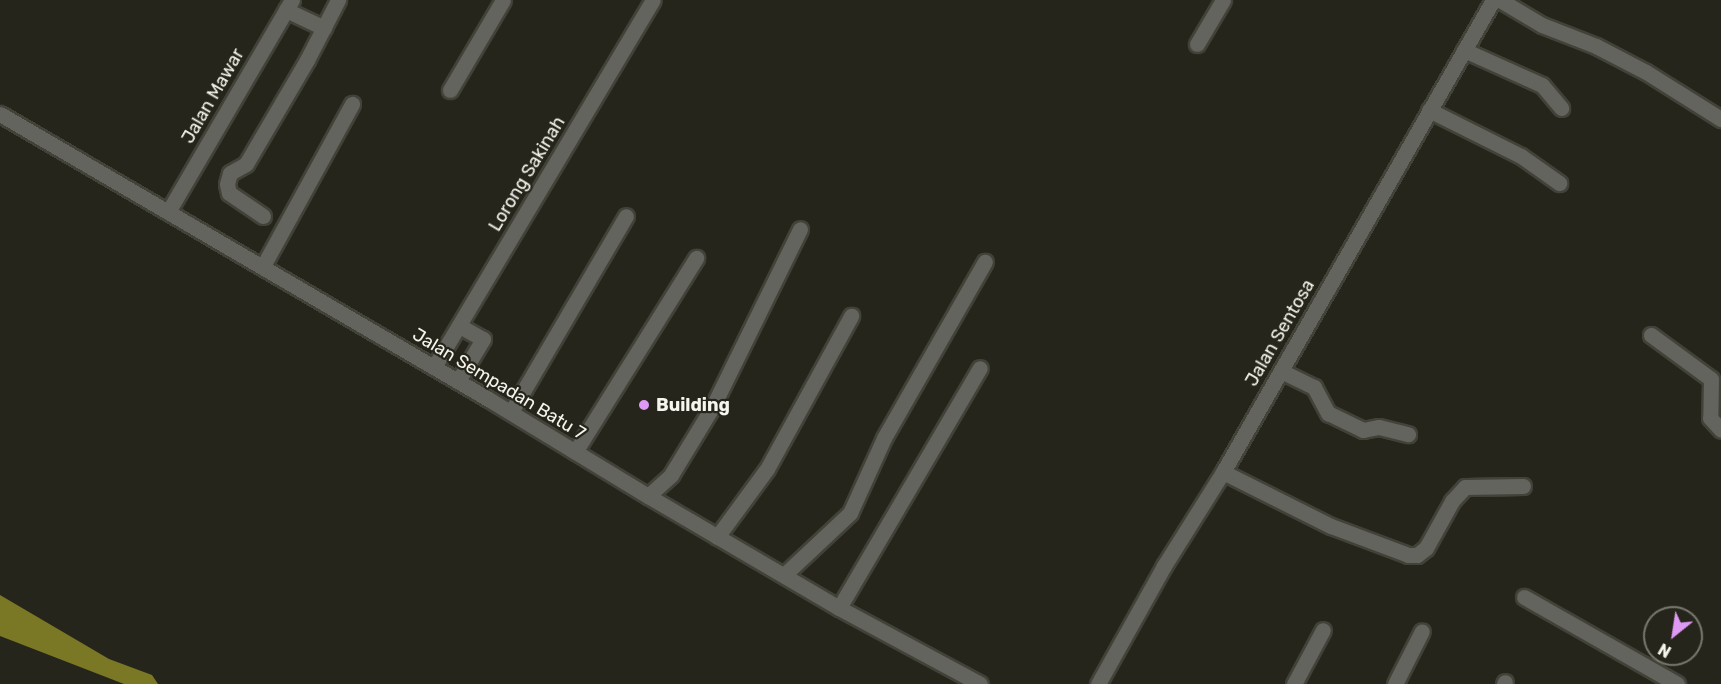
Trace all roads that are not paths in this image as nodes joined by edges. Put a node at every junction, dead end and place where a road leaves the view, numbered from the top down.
1 (338, 0) edge
2 (503, 0) edge
3 (653, 0) edge
4 (1223, 0) edge
5 (1493, 0) edge
6 (1500, 0) edge
7 (289, 5) edge
8 (324, 28) junction
9 (1197, 44) dead end
10 (1464, 50) junction
11 (450, 90) dead end
12 (352, 104) dead end
13 (1561, 108) dead end
14 (1429, 110) junction
15 (0, 114) edge
16 (1721, 119) edge
17 (1559, 183) dead end
18 (168, 212) junction
19 (263, 216) dead end
20 (626, 216) dead end
21 (801, 229) dead end
22 (696, 258) dead end
23 (985, 262) dead end
24 (262, 266) junction
25 (851, 316) dead end
26 (460, 326) junction
27 (1651, 334) dead end
28 (434, 367) junction
29 (980, 368) dead end
30 (1281, 371) junction
31 (458, 381) junction
32 (511, 412) junction
33 (1721, 430) edge
34 (1407, 434) dead end
35 (575, 452) junction
36 (1223, 472) junction
37 (1523, 486) dead end
38 (648, 496) junction
39 (717, 537) junction
40 (784, 574) junction
41 (1524, 597) dead end
42 (839, 608) junction
43 (1323, 630) dead end
44 (1422, 631) dead end
45 (980, 684) edge
46 (1098, 684) edge
47 (1294, 684) edge
48 (1395, 684) edge
49 (1677, 684) edge

1 - 8 street
2 - 11 street
3 - 26 street, Lorong Sakinah
4 - 9 street
5 - 10 street, Jalan Sentosa
6 - 16 street
7 - 8 street
7 - 18 street, Jalan Mawar
8 - 19 street
10 - 13 street
10 - 14 street, Jalan Sentosa
12 - 24 street
14 - 17 street
14 - 30 street, Jalan Sentosa
15 - 18 street, Jalan Sempadan Batu 7
18 - 24 street, Jalan Sempadan Batu 7
20 - 32 street
21 - 38 street
22 - 35 street
23 - 40 street
24 - 28 street, Jalan Sempadan Batu 7
25 - 39 street
26 - 28 street, Lorong Sakinah
26 - 31 street
27 - 33 street
28 - 31 street, Jalan Sempadan Batu 7
29 - 42 street
30 - 34 street
30 - 36 street, Jalan Sentosa
31 - 32 street, Jalan Sempadan Batu 7
32 - 35 street, Jalan Sempadan Batu 7
35 - 38 street, Jalan Sempadan Batu 7
36 - 37 street
36 - 46 street, Jalan Sentosa
38 - 39 street, Jalan Sempadan Batu 7
39 - 40 street, Jalan Sempadan Batu 7
40 - 42 street, Jalan Sempadan Batu 7
41 - 49 street
42 - 45 street, Jalan Sempadan Batu 7
43 - 47 street
44 - 48 street

